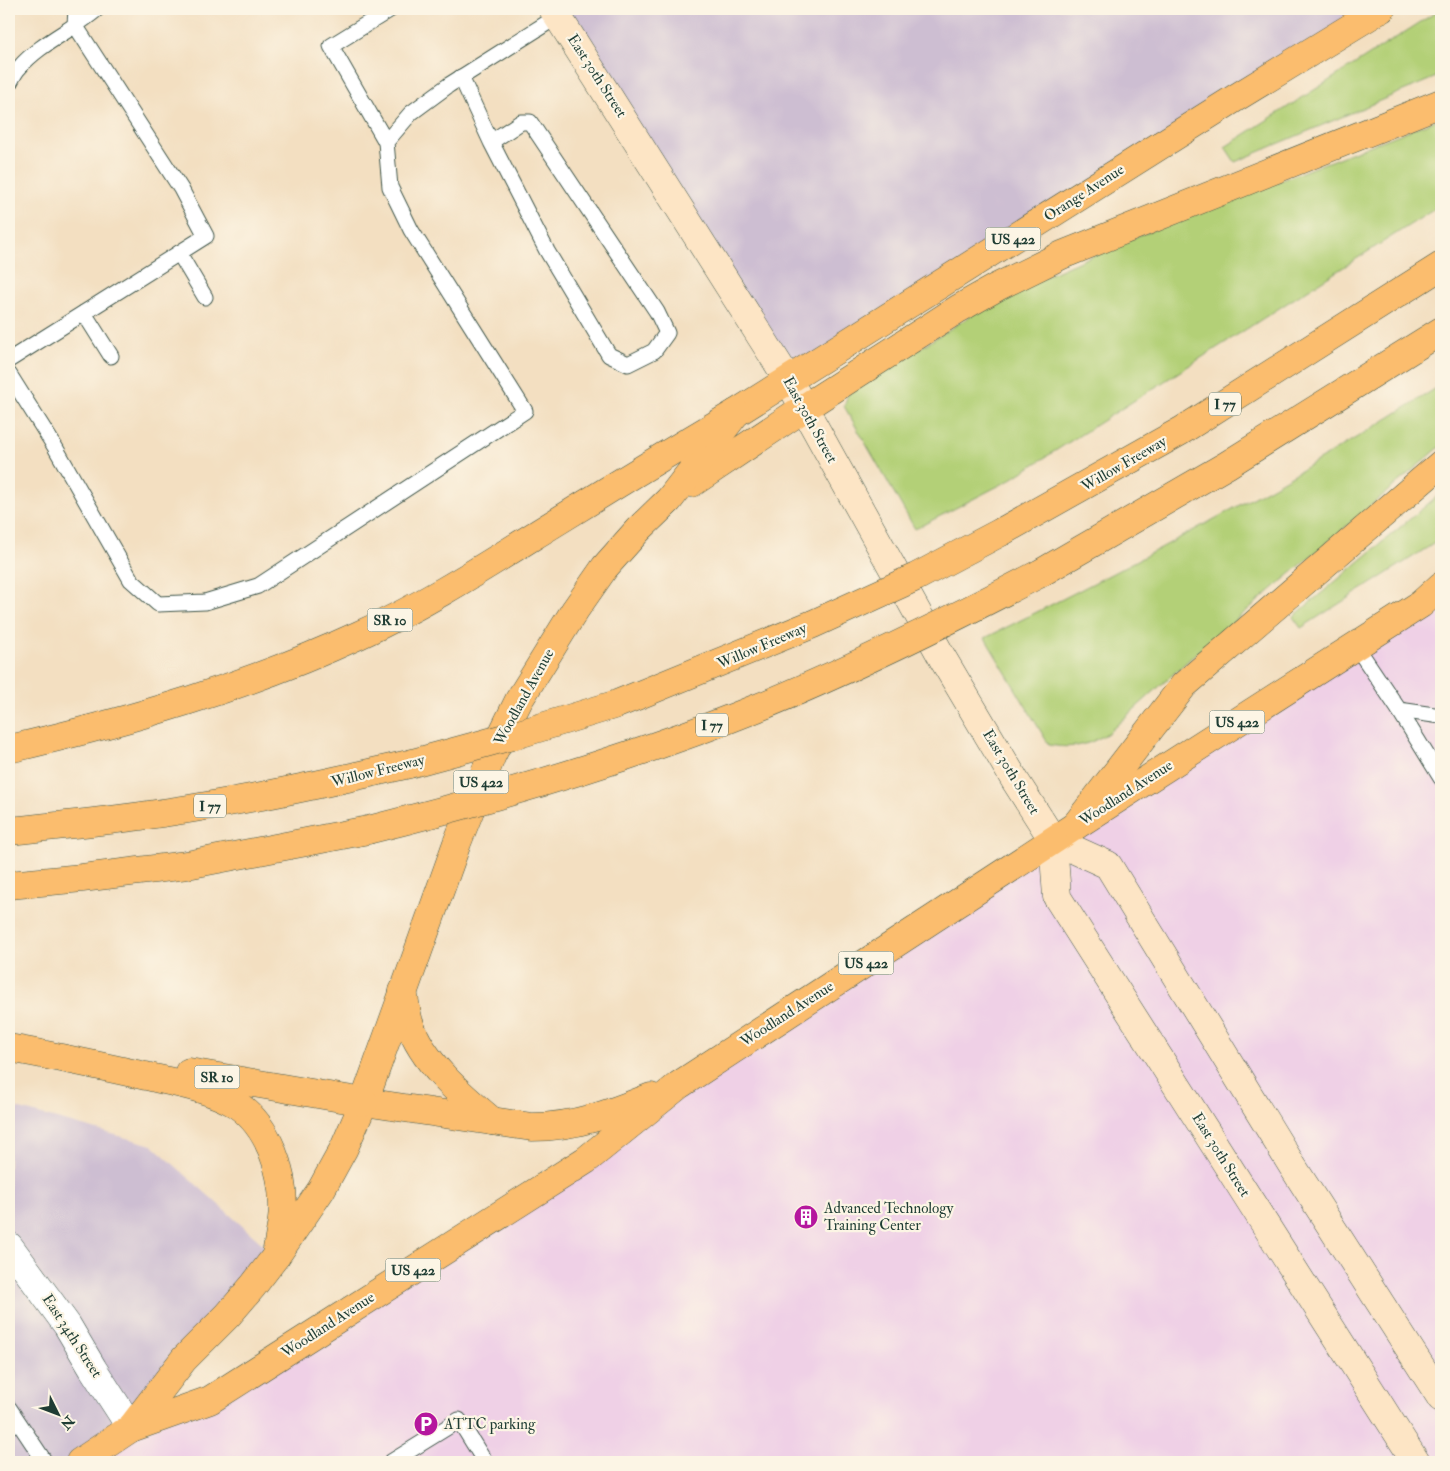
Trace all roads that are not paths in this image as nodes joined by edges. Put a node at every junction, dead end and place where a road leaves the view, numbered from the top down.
1 (76, 9) edge
2 (97, 9) edge
3 (391, 9) edge
4 (1381, 9) edge
5 (556, 12) edge
6 (76, 25) junction
7 (461, 77) junction
8 (9, 84) edge
9 (1441, 103) edge
10 (386, 142) junction
11 (491, 142) junction
12 (179, 253) junction
13 (1441, 266) edge
14 (205, 298) dead end
15 (84, 313) junction
16 (1441, 331) edge
17 (111, 356) dead end
18 (9, 360) edge
19 (9, 374) edge
20 (789, 381) junction
21 (804, 408) junction
22 (736, 413) junction
23 (1441, 464) edge
24 (669, 500) junction
25 (1441, 586) edge
26 (1431, 599) edge
27 (1356, 646) junction
28 (1399, 710) junction
29 (1441, 716) edge
30 (9, 750) edge
31 (1441, 778) edge
32 (9, 831) edge
33 (1064, 833) junction
34 (9, 885) edge
35 (403, 991) junction
36 (9, 1048) edge
37 (69, 1058) junction
38 (679, 1085) junction
39 (364, 1102) junction
40 (494, 1122) junction
41 (9, 1246) edge
42 (276, 1256) junction
43 (1441, 1398) edge
44 (9, 1408) edge
45 (131, 1428) junction
46 (45, 1462) edge
47 (80, 1462) edge
48 (391, 1462) edge
49 (485, 1462) edge
50 (1416, 1462) edge

1 - 6 lane
2 - 6 lane
3 - 10 lane
4 - 20 main road, Orange Avenue / US 422
5 - 7 lane
5 - 20 main road, East 30th Street
6 - 8 lane
6 - 12 lane
7 - 10 lane
7 - 11 lane
9 - 21 main road
10 - 19 lane
11 - 11 lane
12 - 14 lane
12 - 15 lane
13 - 32 main road, Willow Freeway / I 77, bridge
15 - 17 lane
15 - 18 lane
16 - 34 main road, I 77, bridge
20 - 21 main road, East 30th Street
20 - 22 main road, Woodland Avenue / US 422
21 - 24 main road
21 - 33 main road, East 30th Street
22 - 24 main road, Woodland Avenue / US 422
22 - 30 main road, SR 10
23 - 33 main road
24 - 35 main road, Woodland Avenue / US 422
25 - 26 main road, US 422
26 - 27 main road, Woodland Avenue / US 422
27 - 28 lane
27 - 33 main road, Woodland Avenue / US 422
28 - 29 lane
28 - 31 lane
33 - 38 main road, Woodland Avenue / US 422
33 - 43 main road
33 - 50 main road, East 30th Street
35 - 39 main road, Woodland Avenue / US 422
35 - 40 main road
36 - 37 main road, SR 10
37 - 39 main road, SR 10
37 - 42 main road
38 - 40 main road, SR 10
38 - 45 main road, Woodland Avenue / US 422
39 - 40 main road, SR 10
39 - 42 main road, Woodland Avenue / US 422
41 - 45 street, East 34th Street
42 - 45 main road, Woodland Avenue / US 422
44 - 46 lane
45 - 47 main road, Woodland Avenue / US 422
48 - 49 lane

